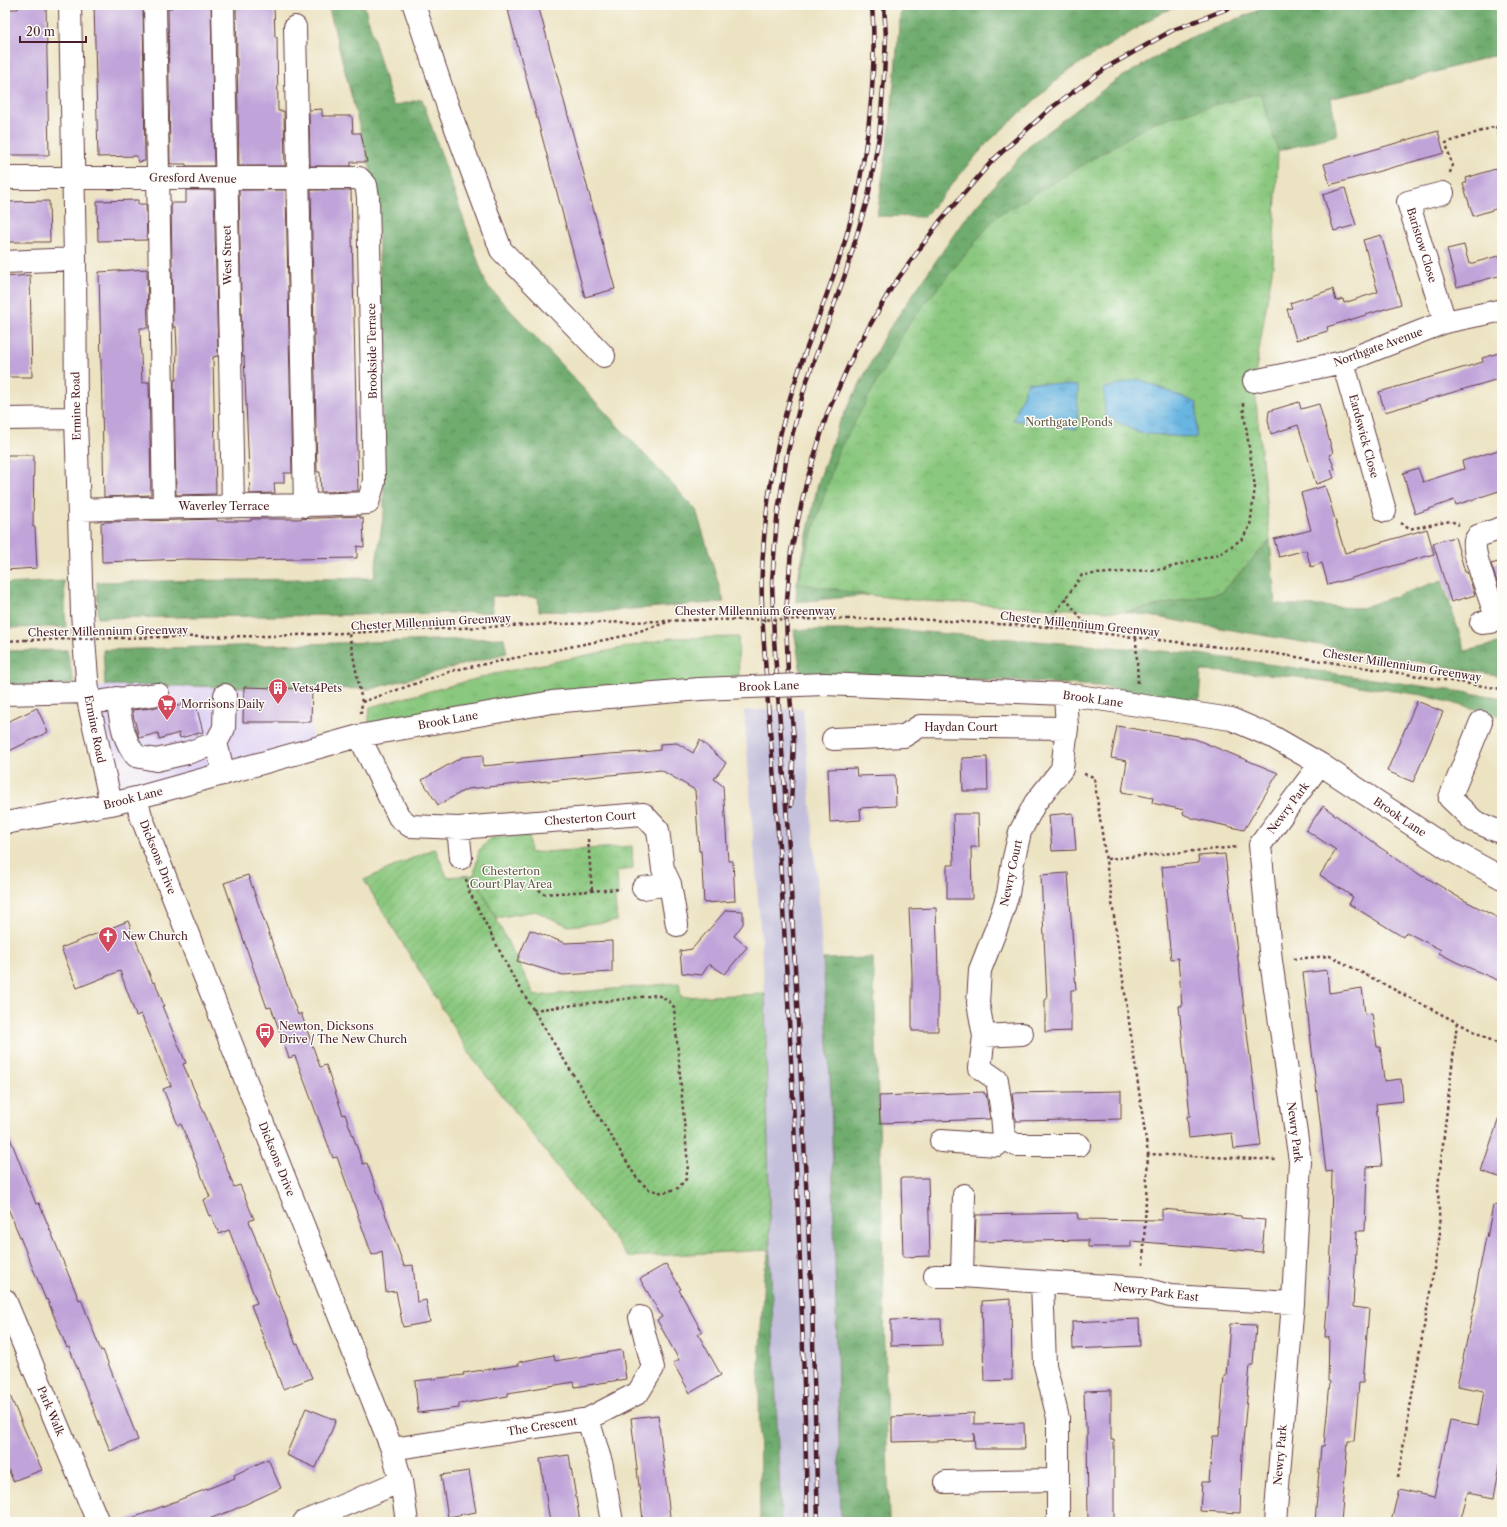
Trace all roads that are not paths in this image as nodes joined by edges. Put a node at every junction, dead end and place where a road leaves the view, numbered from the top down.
1 (70, 5) edge
2 (155, 5) edge
3 (223, 5) edge
4 (414, 5) edge
5 (295, 27) dead end
6 (158, 177) junction
7 (5, 178) edge
8 (74, 178) junction
9 (226, 179) junction
10 (298, 179) junction
11 (1443, 193) road end
12 (368, 197) joint
13 (75, 259) junction
14 (5, 262) edge
15 (1502, 312) edge
16 (1445, 322) junction
17 (604, 356) dead end
18 (1343, 362) junction
19 (1254, 381) road end
20 (76, 418) junction
21 (5, 419) edge
22 (368, 503) joint
23 (164, 506) junction
24 (233, 506) junction
25 (305, 506) junction
26 (80, 510) junction
27 (1385, 511) road end
28 (1502, 528) edge
29 (1481, 623) dead end
30 (5, 694) edge
31 (158, 694) dead end
32 (225, 694) dead end
33 (1065, 694) junction
34 (88, 698) junction
35 (117, 698) junction
36 (1481, 722) dead end
37 (1067, 728) junction
38 (359, 736) junction
39 (833, 739) dead end
40 (216, 743) junction
41 (1320, 764) junction
42 (224, 774) junction
43 (136, 798) junction
44 (111, 804) junction
45 (5, 822) edge
46 (458, 828) junction
47 (1502, 833) edge
48 (461, 858) road end
49 (1502, 878) edge
50 (670, 884) junction
51 (643, 888) road end
52 (677, 925) dead end
53 (1022, 1034) dead end
54 (984, 1036) junction
55 (1004, 1138) junction
56 (941, 1141) dead end
57 (1079, 1145) dead end
58 (964, 1195) dead end
59 (934, 1276) dead end
60 (962, 1276) junction
61 (1042, 1282) junction
62 (5, 1300) edge
63 (1293, 1303) junction
64 (640, 1317) dead end
65 (10, 1325) edge
66 (588, 1419) junction
67 (392, 1449) junction
68 (1057, 1480) junction
69 (401, 1481) junction
70 (946, 1482) dead end
71 (98, 1522) edge
72 (304, 1522) edge
73 (408, 1522) edge
74 (612, 1522) edge
75 (1058, 1522) edge
76 (1275, 1522) edge

1 - 8 street, Ermine Road
2 - 6 street
3 - 9 street, West Street
4 - 17 street
5 - 10 street
6 - 8 street, Gresford Avenue
6 - 9 street, Gresford Avenue
6 - 23 street
7 - 8 street, Gresford Avenue
8 - 13 street, Ermine Road
9 - 10 street, Gresford Avenue
9 - 24 street, West Street
10 - 12 street, Gresford Avenue
10 - 25 street
11 - 16 street, Baristow Close
12 - 22 street, Brookside Terrace
13 - 14 street
13 - 20 street, Ermine Road
15 - 16 street, Northgate Avenue
16 - 18 street, Northgate Avenue
18 - 19 street, Northgate Avenue
18 - 27 street, Eardswick Close
20 - 21 street
20 - 26 street, Ermine Road
22 - 25 street, Waverley Terrace
23 - 24 street, Waverley Terrace
23 - 26 street, Waverley Terrace
24 - 25 street, Waverley Terrace
26 - 34 street, Ermine Road
28 - 29 street
30 - 34 street
31 - 35 street
32 - 40 street
33 - 37 street
33 - 38 street, Brook Lane, bridge
33 - 41 street, Brook Lane
34 - 35 street
34 - 44 street, Ermine Road
35 - 40 street
36 - 47 street
37 - 39 street, Haydan Court
37 - 54 street, Newry Court
38 - 42 street, Brook Lane
38 - 46 street, Chesterton Court
40 - 42 street
41 - 49 street, Brook Lane
41 - 63 street, Newry Park
42 - 43 street, Brook Lane
43 - 44 street, Brook Lane
43 - 67 street, Dicksons Drive
44 - 45 street, Brook Lane
46 - 48 street
46 - 50 street, Chesterton Court
50 - 51 street
50 - 52 street, Chesterton Court
53 - 54 street
54 - 55 street, Newry Court
55 - 56 street
55 - 57 street
58 - 60 street
59 - 60 street, Newry Park East
60 - 61 street, Newry Park East
61 - 63 street, Newry Park East
61 - 68 street
62 - 65 street, Park Walk
63 - 76 street, Newry Park
64 - 66 street
65 - 71 street, Park Walk
66 - 67 street, The Crescent
66 - 74 street, The Crescent
67 - 69 street, Dicksons Drive
68 - 70 street
68 - 75 street
69 - 72 street
69 - 73 street, Dicksons Drive

